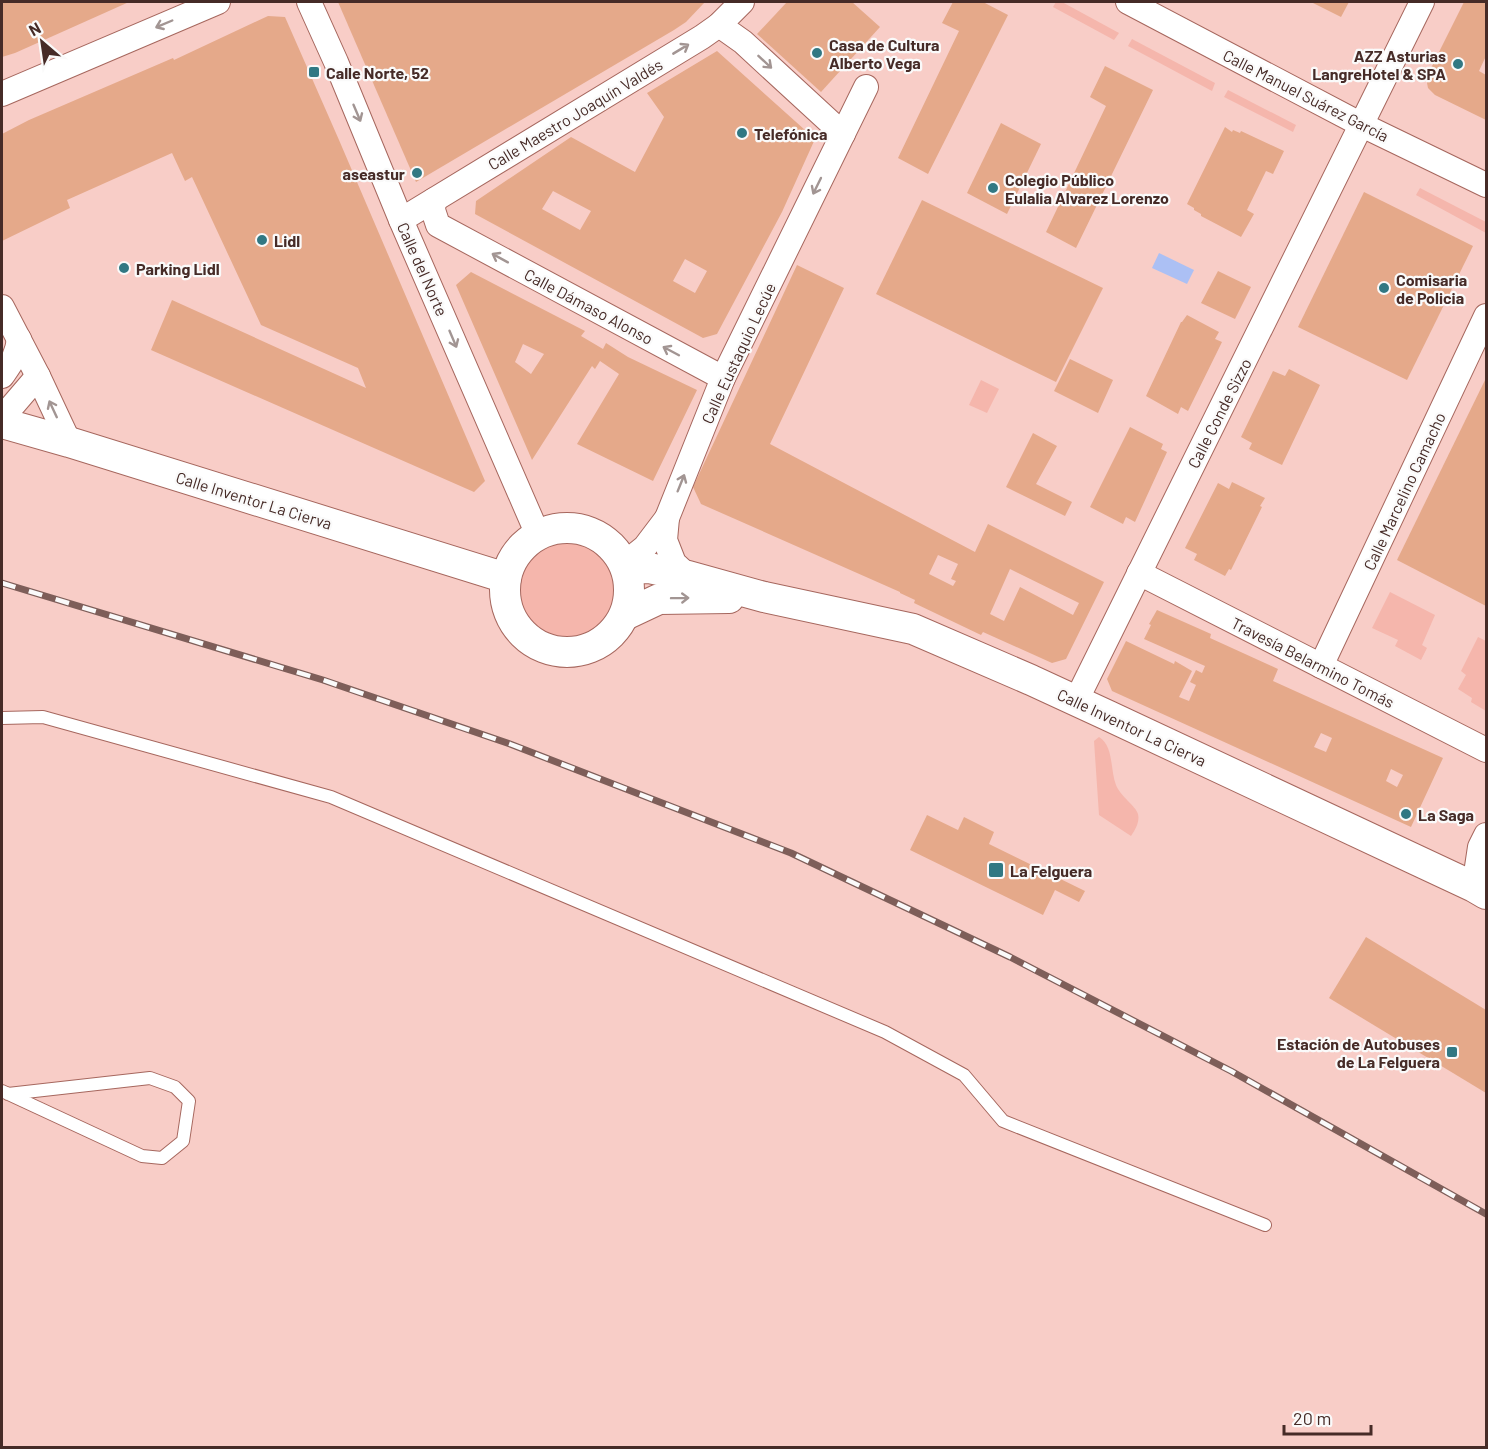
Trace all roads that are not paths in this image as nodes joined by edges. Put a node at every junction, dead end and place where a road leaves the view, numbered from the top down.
1 (218, 2) edge
2 (309, 2) edge
3 (742, 2) edge
4 (1128, 2) edge
5 (1422, 2) edge
6 (719, 25) junction
7 (866, 87) dead end
8 (2, 94) edge
9 (1362, 125) junction
10 (843, 134) junction
11 (1486, 185) edge
12 (434, 200) junction
13 (401, 220) junction
14 (454, 234) junction
15 (422, 266) junction
16 (2, 308) edge
17 (1486, 316) edge
18 (15, 357) edge
19 (38, 376) junction
20 (723, 378) junction
21 (2, 418) edge
22 (2, 423) edge
23 (69, 442) junction
24 (667, 518) junction
25 (538, 535) junction
26 (626, 567) junction
27 (1139, 573) junction
28 (688, 576) junction
29 (506, 578) junction
30 (764, 597) junction
31 (625, 615) junction
32 (1321, 666) junction
33 (1076, 701) junction
34 (2, 718) edge
35 (1486, 750) edge
36 (1486, 835) edge
37 (1480, 891) edge
38 (5, 1093) edge
39 (1265, 1225) dead end

1 -> 8 street
2 -> 13 street, Calle del Norte
3 - 6 street, Calle Maestro Joaquín Valdés
4 - 9 street, Calle Manuel Suárez García
5 - 9 street, Calle Conde Sizzo
6 -> 10 street
12 -> 6 street, Calle Maestro Joaquín Valdés
7 - 10 street, Calle Eustaquio Lecúe
9 - 11 street, Calle Manuel Suárez García
9 - 27 street, Calle Conde Sizzo
10 -> 20 street, Calle Eustaquio Lecúe
12 - 13 street, Calle Maestro Joaquín Valdés
12 - 14 street, Calle Dámaso Alonso
13 - 15 street, Calle del Norte
14 - 15 street
20 -> 14 street, Calle Dámaso Alonso
15 -> 25 street, Calle del Norte
16 - 18 street
17 - 32 street, Calle Marcelino Camacho
18 - 19 street
19 - 21 street
23 -> 19 street
24 -> 20 street, Calle Eustaquio Lecúe
22 - 23 street, Calle Inventor La Cierva
23 - 29 street, Calle Inventor La Cierva
24 - 26 street, Calle Eustaquio Lecúe
24 - 28 street
25 - 26 street
25 - 29 street
26 - 28 street, Calle Inventor La Cierva
26 - 31 street
27 - 32 street, Travesía Belarmino Tomás
27 - 33 street, Calle Conde Sizzo
28 - 30 street, Calle Inventor La Cierva
29 - 31 street
31 -> 30 street, Calle Inventor La Cierva
30 - 33 street, Calle Inventor La Cierva
32 - 35 street, Travesía Belarmino Tomás
33 - 37 street, Calle Inventor La Cierva
34 - 39 lane
36 - 37 street
38 - 38 lane

